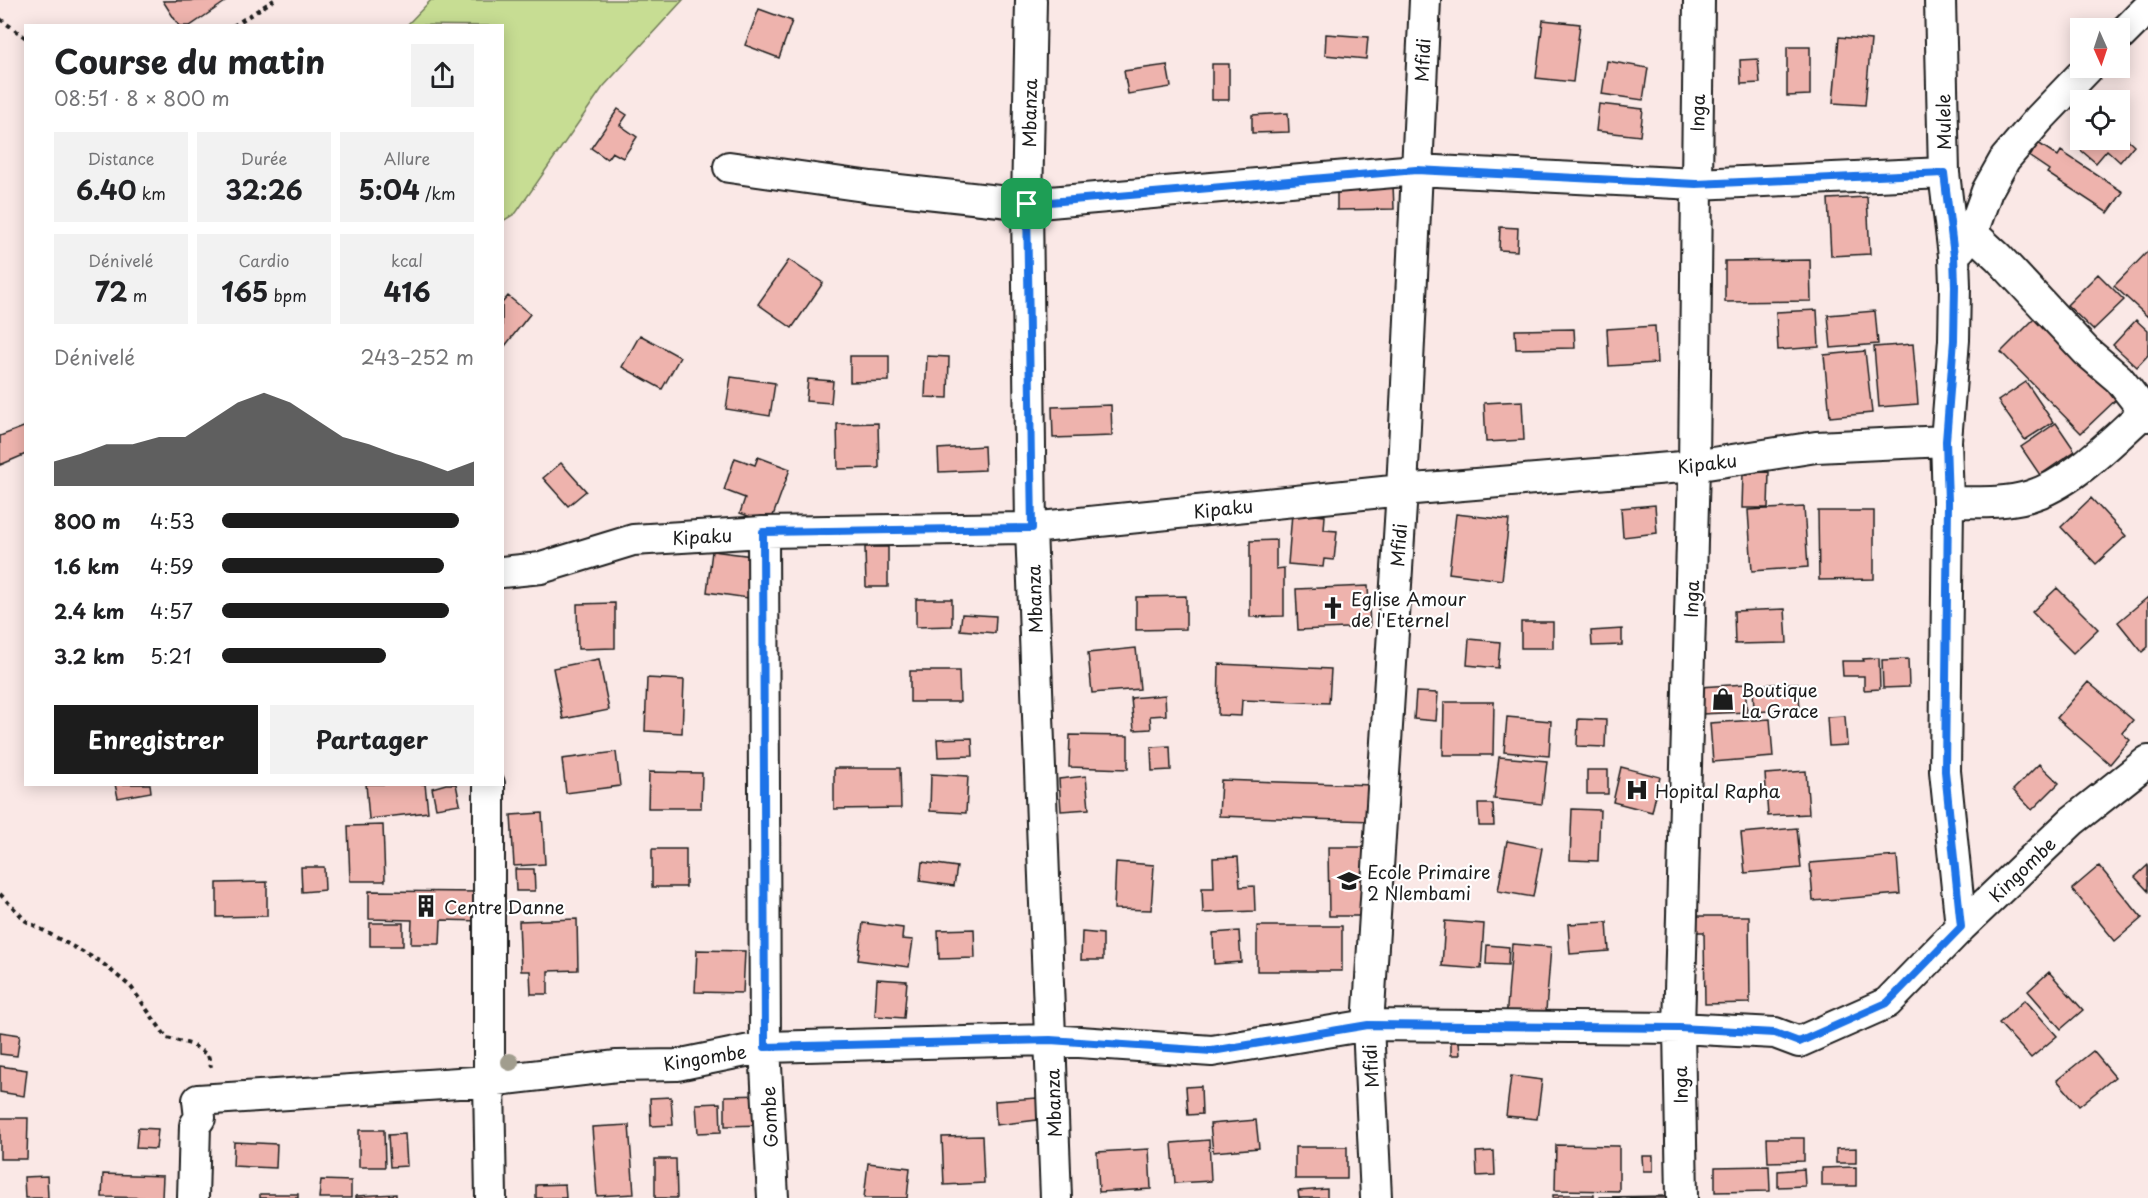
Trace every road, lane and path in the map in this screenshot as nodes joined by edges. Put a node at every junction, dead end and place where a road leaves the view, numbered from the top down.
1 (274, 0) edge
2 (1032, 0) edge
3 (1425, 0) edge
4 (1699, 0) edge
5 (1940, 0) edge
6 (2148, 8) edge
7 (0, 20) edge
8 (235, 24) edge
9 (2130, 26) edge
10 (24, 37) edge
11 (2078, 78) edge
12 (729, 167) dead end
13 (1416, 170) junction
14 (1944, 173) junction
15 (1696, 184) junction
16 (1027, 204) junction
17 (1963, 245) junction
18 (2147, 413) edge
19 (1946, 441) junction
20 (1694, 466) junction
21 (1402, 490) junction
22 (1948, 502) junction
23 (1032, 528) junction
24 (763, 532) junction
25 (504, 572) edge
26 (2148, 760) edge
27 (489, 786) edge
28 (0, 894) edge
29 (1961, 927) junction
30 (1368, 1025) junction
31 (1679, 1028) junction
32 (1050, 1040) junction
33 (765, 1047) junction
34 (489, 1081) junction
35 (198, 1100) junction
36 (193, 1198) edge
37 (491, 1198) edge
38 (773, 1198) edge
39 (1056, 1198) edge
40 (1376, 1198) edge
41 (1682, 1198) edge

1 - 8 path
2 - 16 street, Mbanza
3 - 13 street, Mfidi
4 - 15 street, Inga
5 - 14 street, Mulele
6 - 9 street
7 - 10 path
11 - 17 street
12 - 16 street
13 - 15 street
13 - 16 street
13 - 21 street, Mfidi
14 - 15 street
14 - 17 street, Mulele
15 - 20 street, Inga
16 - 23 street, Mbanza
17 - 18 street
17 - 19 street, Mulele
18 - 22 street
19 - 20 street, Kipaku
19 - 22 street, Mulele
20 - 21 street, Kipaku
20 - 31 street, Inga
21 - 23 street, Kipaku
21 - 30 street, Mfidi
22 - 29 street, Mulele
23 - 24 street, Kipaku
23 - 32 street, Mbanza
24 - 25 street, Kipaku
24 - 33 street, Gombe
26 - 29 street, Kingombe
27 - 34 street
28 - 35 path
29 - 31 street, Kingombe
30 - 31 street, Kingombe
30 - 32 street, Kingombe
30 - 40 street, Mfidi
31 - 41 street, Inga
32 - 33 street, Kingombe
32 - 39 street, Mbanza
33 - 34 street, Kingombe
33 - 38 street, Gombe
34 - 35 street, Kingombe
34 - 37 street
35 - 36 street

